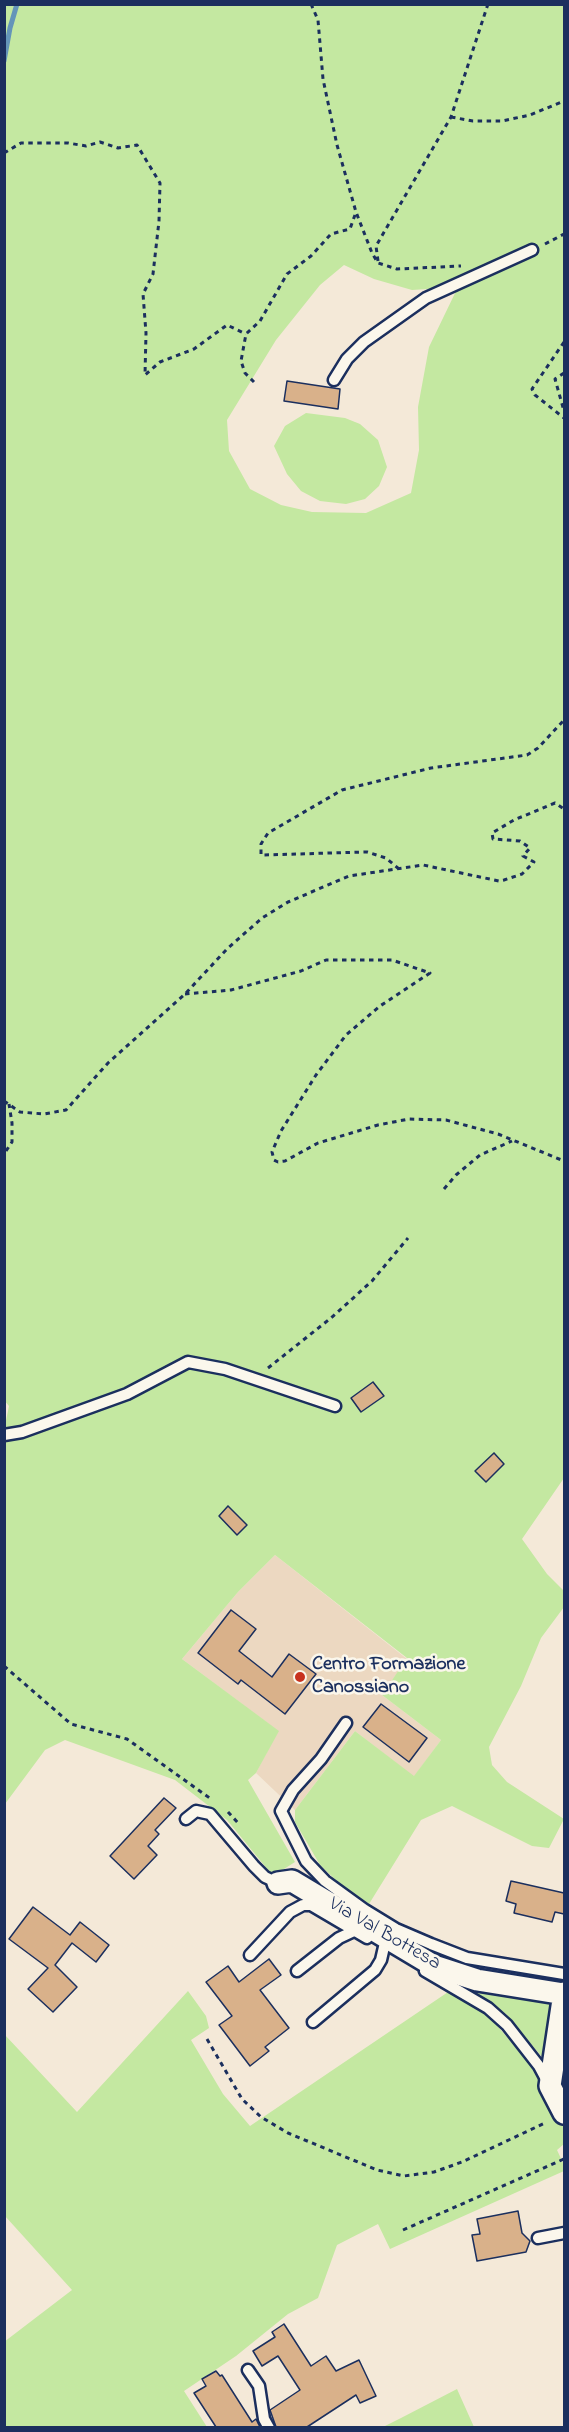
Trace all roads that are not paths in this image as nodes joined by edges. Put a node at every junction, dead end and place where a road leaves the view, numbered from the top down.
1 (532, 250) road end
2 (333, 380) dead end
3 (335, 1406) dead end
4 (4, 1435) edge
5 (346, 1723) dead end
6 (186, 1819) dead end
7 (278, 1883) joint
8 (354, 1930) junction
9 (384, 1947) junction
10 (250, 1955) dead end
11 (297, 1971) dead end
12 (564, 1974) edge
13 (564, 1993) edge
14 (313, 2022) dead end
15 (550, 2086) junction
16 (564, 2113) edge
17 (564, 2233) edge
18 (538, 2238) dead end
19 (248, 2370) dead end
20 (269, 2427) edge

1 - 2 lane
3 - 4 lane
5 - 12 lane
6 - 7 lane
7 - 13 street, Via Val Bottesa
8 - 9 lane
8 - 10 lane
8 - 11 lane
9 - 14 lane
9 - 15 lane
13 - 15 street, Via Val Bottesa
15 - 16 street
17 - 18 lane
19 - 20 lane

